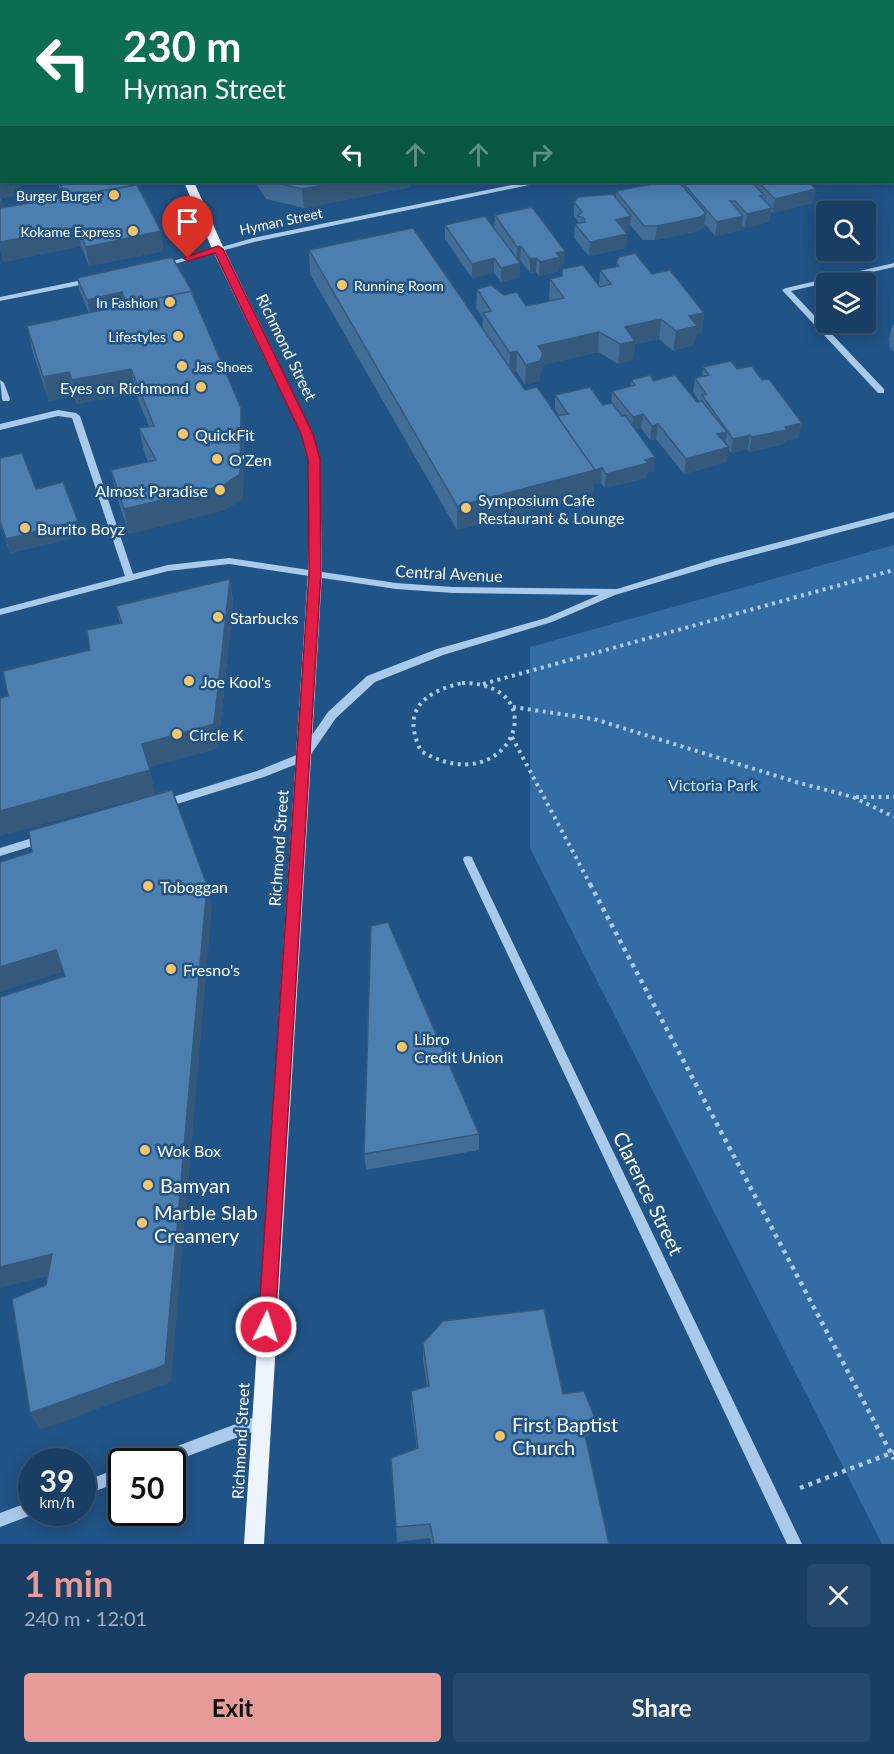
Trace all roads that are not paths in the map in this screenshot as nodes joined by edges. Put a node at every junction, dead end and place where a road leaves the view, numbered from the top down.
1 (189, 183) edge
2 (529, 183) edge
3 (218, 249) junction
4 (894, 265) edge
5 (149, 268) edge
6 (103, 278) edge
7 (0, 299) edge
8 (0, 383) edge
9 (881, 391) dead end
10 (6, 399) dead end
11 (0, 427) edge
12 (894, 515) edge
13 (315, 573) junction
14 (130, 578) junction
15 (617, 592) junction
16 (0, 612) edge
17 (303, 757) junction
18 (148, 808) edge
19 (57, 835) edge
20 (0, 852) edge
21 (468, 860) dead end
22 (260, 1422) junction
23 (186, 1450) edge
24 (18, 1513) edge
25 (0, 1520) edge
26 (254, 1544) edge
27 (795, 1544) edge

1 - 3 main road, Richmond Street
2 - 3 street, Hyman Street
3 - 5 street, Hyman Street
3 - 13 main road, Richmond Street
4 - 9 street
6 - 7 street
8 - 10 street
11 - 14 street
12 - 15 street, Central Avenue
13 - 14 street, Central Avenue
13 - 15 street, Central Avenue
13 - 17 main road, Richmond Street
14 - 16 street, Central Avenue
15 - 17 street
17 - 18 street
17 - 22 main road, Richmond Street
19 - 20 street
21 - 27 street, Clarence Street
22 - 23 street
22 - 26 main road, Richmond Street
24 - 25 street

